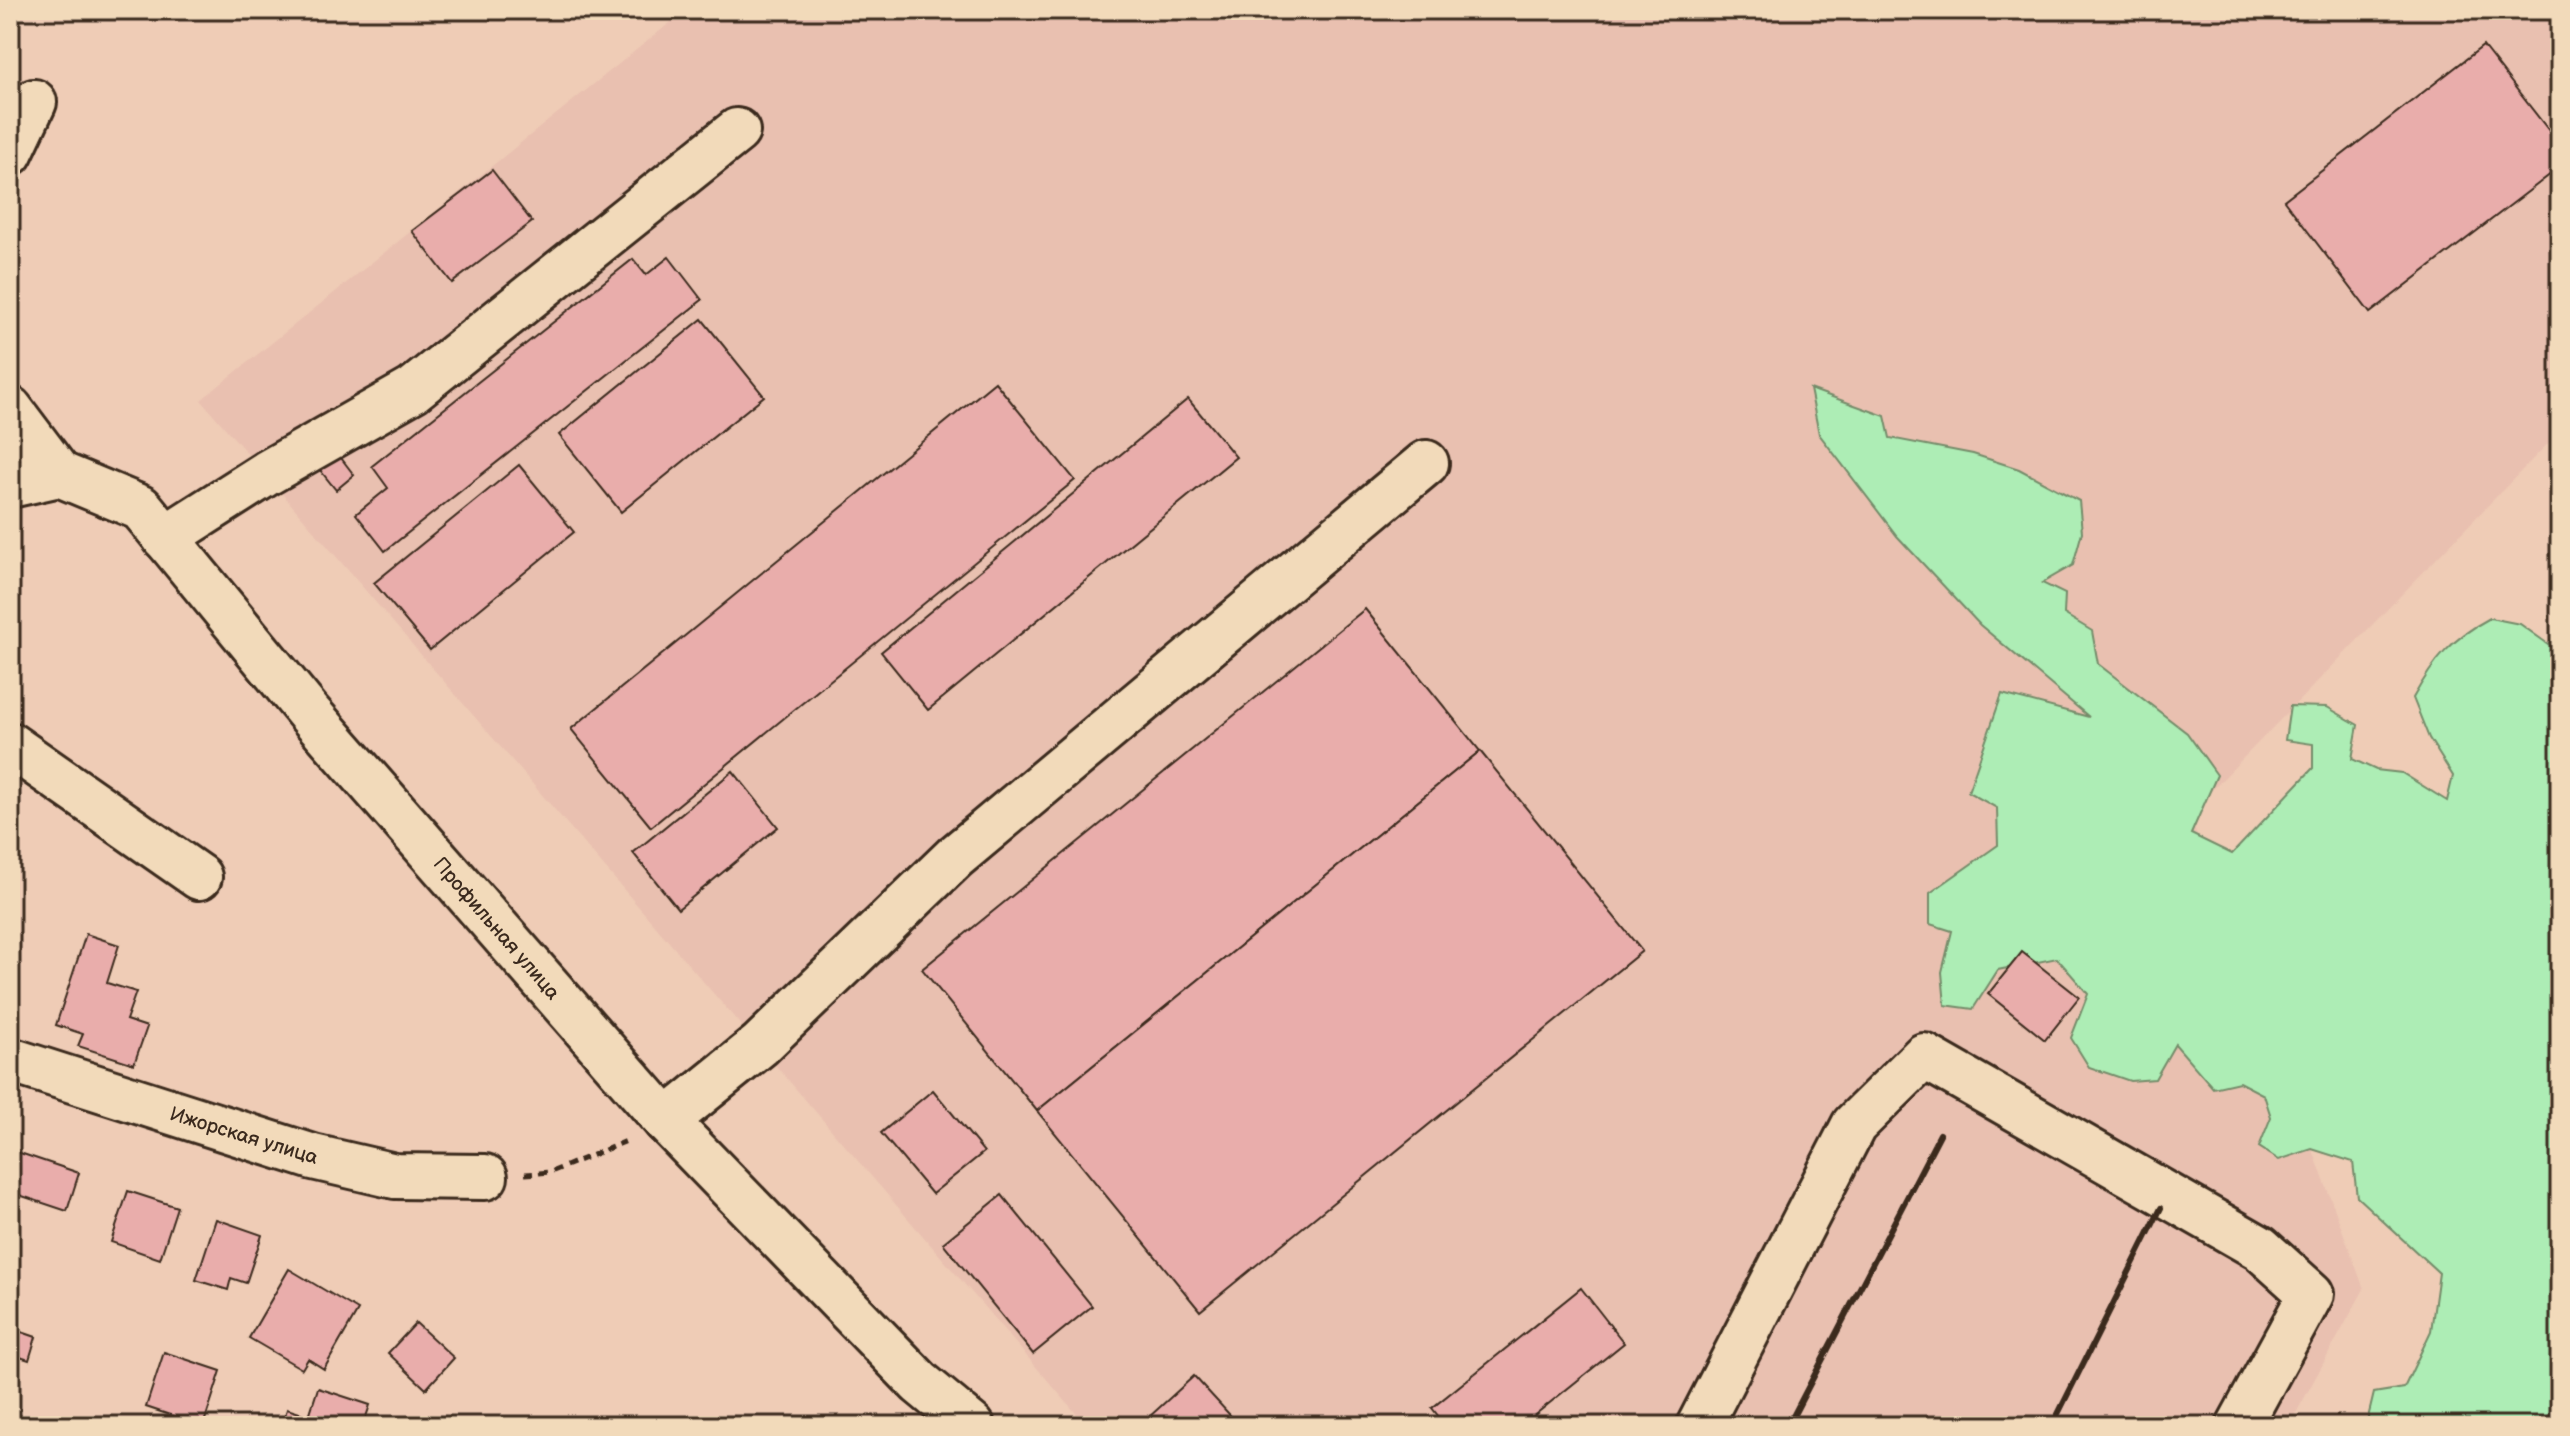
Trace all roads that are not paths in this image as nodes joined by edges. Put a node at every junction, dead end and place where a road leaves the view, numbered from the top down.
1 (34, 102) dead end
2 (737, 131) dead end
3 (10, 153) edge
4 (10, 409) edge
5 (1426, 463) dead end
6 (59, 474) junction
7 (10, 485) edge
8 (165, 538) junction
9 (10, 745) edge
10 (199, 877) dead end
11 (10, 1060) edge
12 (666, 1121) junction
13 (485, 1177) road end
14 (972, 1426) edge
15 (1699, 1426) edge
16 (2239, 1426) edge

1 - 3 street
2 - 8 street
4 - 6 street
5 - 12 street
6 - 7 street
6 - 8 street, Профильная улица
8 - 12 street, Профильная улица
9 - 10 street
11 - 13 street, Ижорская улица
12 - 14 street, Профильная улица
15 - 16 street

